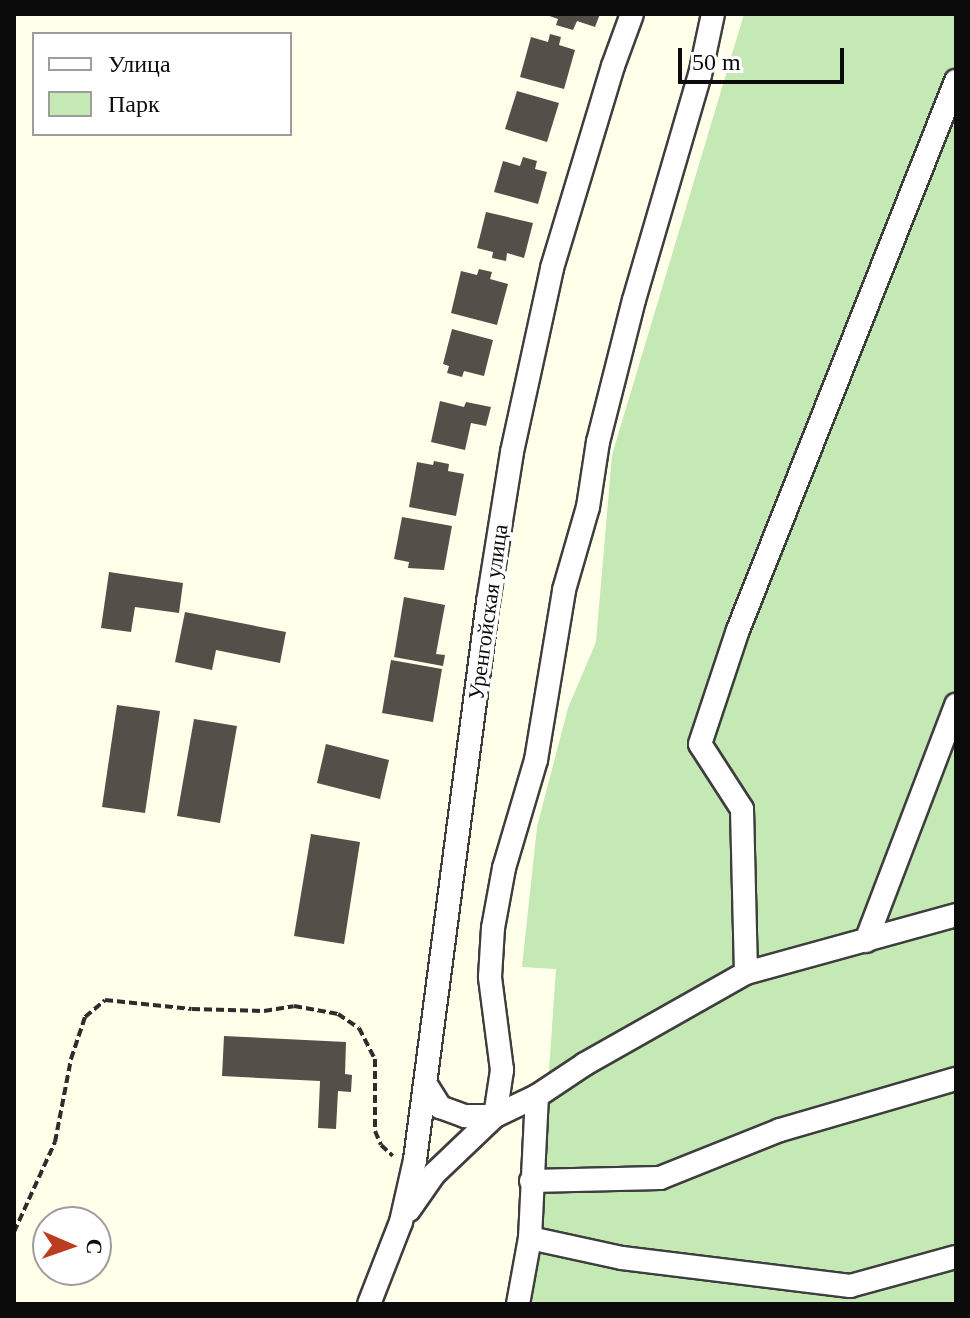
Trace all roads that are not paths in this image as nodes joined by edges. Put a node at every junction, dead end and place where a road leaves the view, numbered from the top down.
1 (632, 14) edge
2 (713, 14) edge
3 (956, 81) edge
4 (956, 705) edge
5 (956, 915) edge
6 (866, 941) junction
7 (746, 973) junction
8 (956, 1079) edge
9 (427, 1086) junction
10 (537, 1096) junction
11 (495, 1116) junction
12 (531, 1181) junction
13 (401, 1222) junction
14 (530, 1238) junction
15 (956, 1257) edge
16 (369, 1304) edge
17 (518, 1304) edge

1 - 9 street, Уренгойская улица
2 - 11 street
3 - 7 street
4 - 6 street
5 - 6 street
6 - 7 street
7 - 10 street
8 - 12 street
9 - 11 street
9 - 13 street, Уренгойская улица
10 - 11 street
10 - 12 street
11 - 13 street
12 - 14 street
13 - 16 street
14 - 15 street
14 - 17 street

